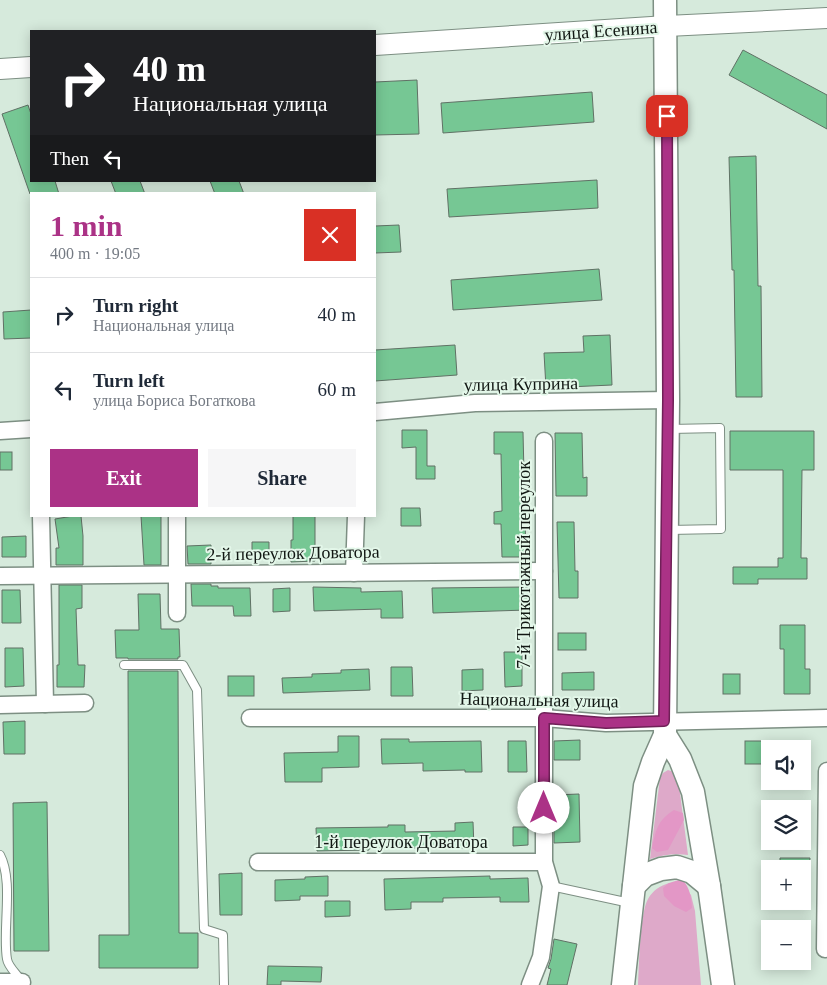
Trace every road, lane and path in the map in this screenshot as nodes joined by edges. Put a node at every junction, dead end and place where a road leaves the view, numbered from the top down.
1 (665, 0) edge
2 (827, 18) edge
3 (667, 26) junction
4 (376, 45) edge
5 (30, 67) edge
6 (0, 69) edge
7 (668, 400) junction
8 (376, 412) edge
9 (30, 429) edge
10 (668, 429) junction
11 (0, 431) edge
12 (544, 440) dead end
13 (41, 517) edge
14 (177, 517) edge
15 (356, 517) edge
16 (666, 530) junction
17 (544, 571) junction
18 (354, 573) junction
19 (177, 574) junction
20 (42, 575) junction
21 (0, 576) edge
22 (177, 613) dead end
23 (124, 665) dead end
24 (85, 703) dead end
25 (44, 704) junction
26 (0, 705) edge
27 (250, 718) dead end
28 (544, 718) junction
29 (827, 718) edge
30 (664, 728) junction
31 (827, 771) edge
32 (0, 855) edge
33 (258, 862) dead end
34 (544, 862) junction
35 (551, 886) junction
36 (709, 886) junction
37 (633, 895) junction
38 (825, 949) dead end
39 (0, 982) edge
40 (24, 983) edge
41 (224, 985) edge
42 (530, 985) edge
43 (622, 985) edge
44 (722, 985) edge

1 - 3 main road
2 - 3 street, улица Есенина
3 - 4 street, улица Есенина
3 - 7 main road
5 - 6 street
7 - 8 street, улица Куприна
7 - 10 main road
9 - 11 street
10 - 16 main road
10 - 16 lane
12 - 17 street, 7-й Трикотажный переулок
13 - 20 street
14 - 19 street
15 - 18 street
16 - 30 main road
17 - 18 street, 2-й переулок Доватора
17 - 28 street, 7-й Трикотажный переулок
18 - 19 street, 2-й переулок Доватора
19 - 20 street, 2-й переулок Доватора
19 - 22 street
20 - 21 street, 2-й переулок Доватора
20 - 25 street
23 - 41 lane
24 - 25 street
25 - 26 street
27 - 28 street, Национальная улица
28 - 30 street, Национальная улица
28 - 34 street, 7-й Трикотажный переулок
29 - 30 street, Национальная улица
30 - 36 main road
30 - 37 main road
31 - 38 street
32 - 40 lane
33 - 34 street, 1-й переулок Доватора
34 - 35 street, 7-й Трикотажный переулок
35 - 37 lane
35 - 42 street, 7-й Трикотажный переулок
36 - 37 main road
36 - 44 main road
37 - 43 main road
39 - 40 street

